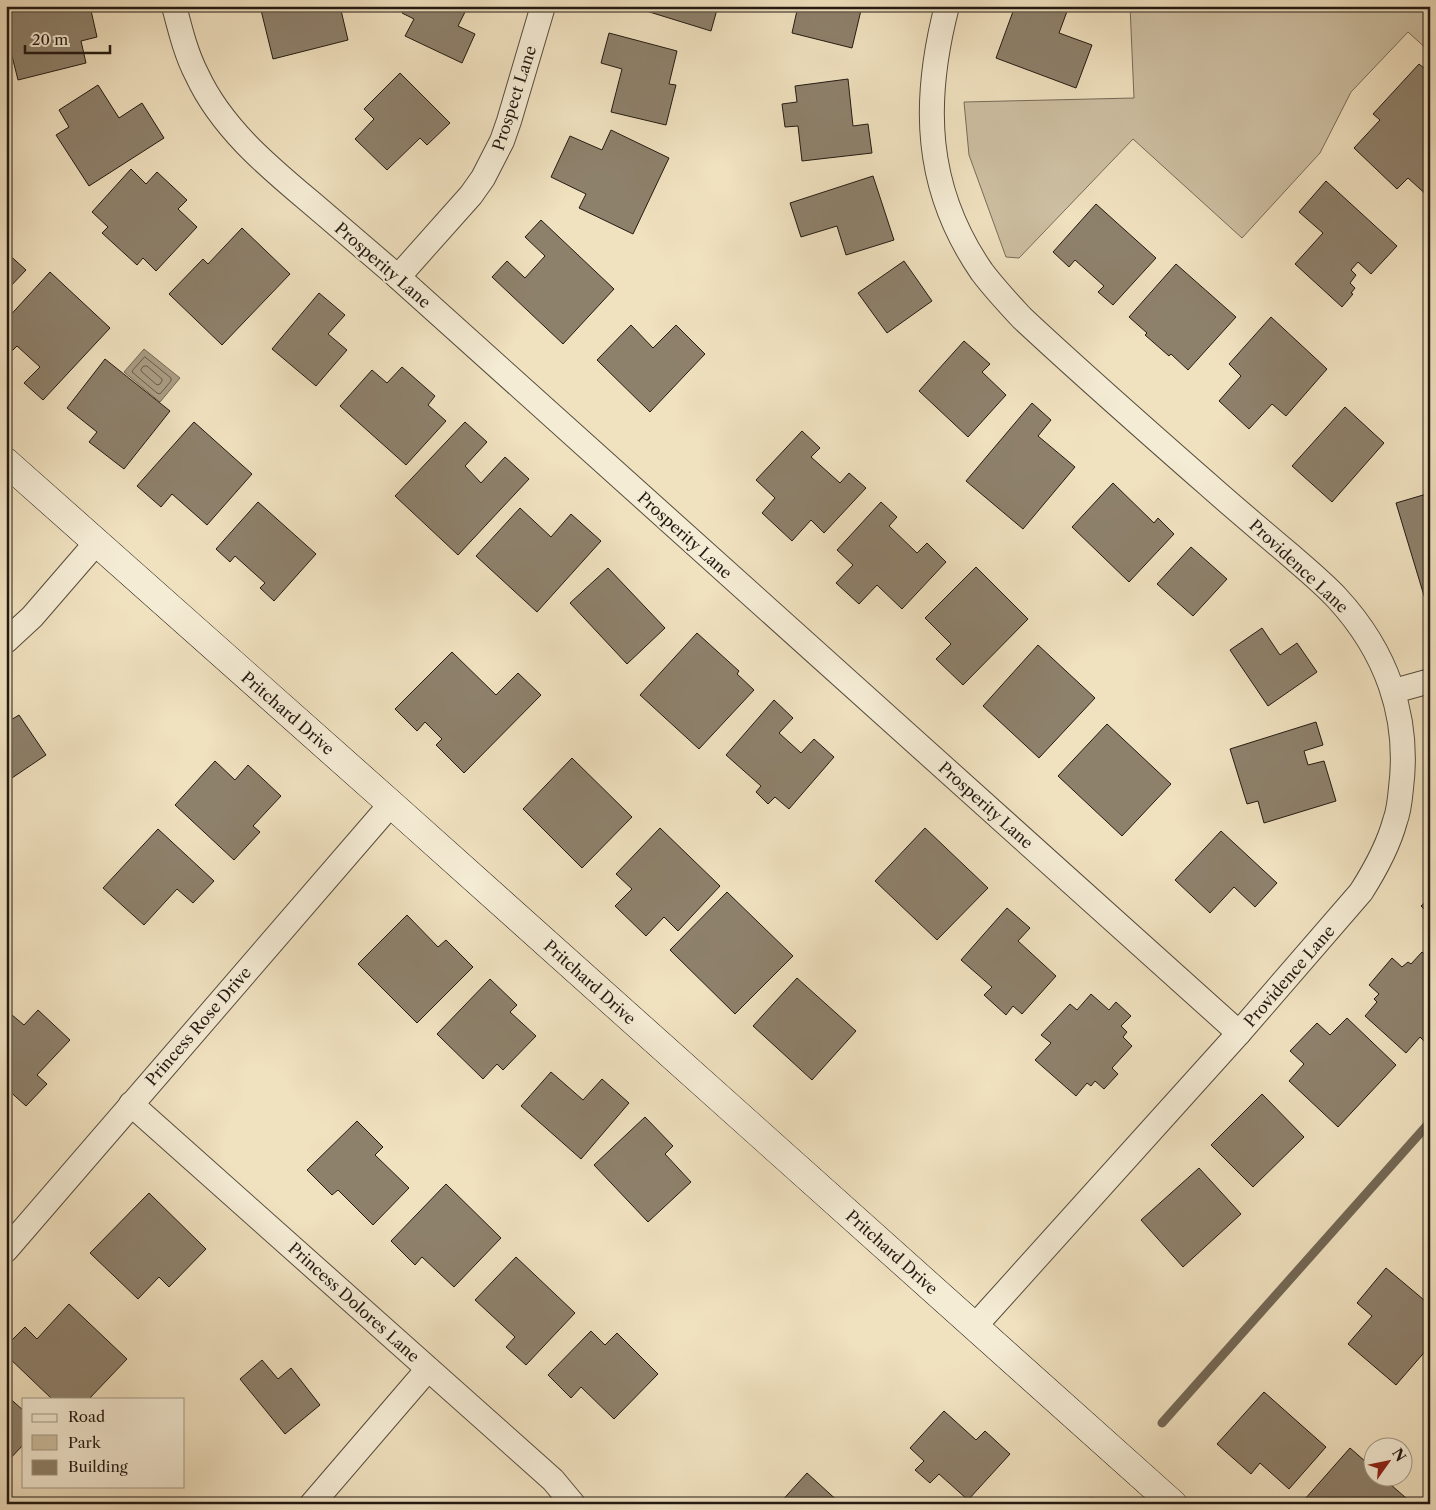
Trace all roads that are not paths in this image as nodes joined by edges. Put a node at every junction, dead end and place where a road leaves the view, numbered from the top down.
1 (174, 6) edge
2 (543, 6) edge
3 (947, 6) edge
4 (398, 277) junction
5 (6, 462) edge
6 (96, 543) junction
7 (6, 641) edge
8 (1430, 681) edge
9 (1394, 691) junction
10 (391, 804) junction
11 (1239, 1033) junction
12 (131, 1104) junction
13 (6, 1250) edge
14 (975, 1326) junction
15 (428, 1368) junction
16 (312, 1504) edge
17 (574, 1504) edge
18 (1172, 1504) edge

1 - 4 street, Prosperity Lane
2 - 4 street, Prospect Lane
3 - 9 street, Providence Lane
4 - 11 street, Prosperity Lane
5 - 6 street, Pritchard Drive
6 - 7 street
6 - 10 street, Pritchard Drive
8 - 9 street
9 - 11 street, Providence Lane
10 - 12 street, Princess Rose Drive
10 - 14 street, Pritchard Drive
11 - 14 street, Providence Lane
12 - 13 street, Princess Rose Drive
12 - 15 street, Princess Dolores Lane
14 - 18 street, Pritchard Drive
15 - 16 street
15 - 17 street, Princess Dolores Lane

